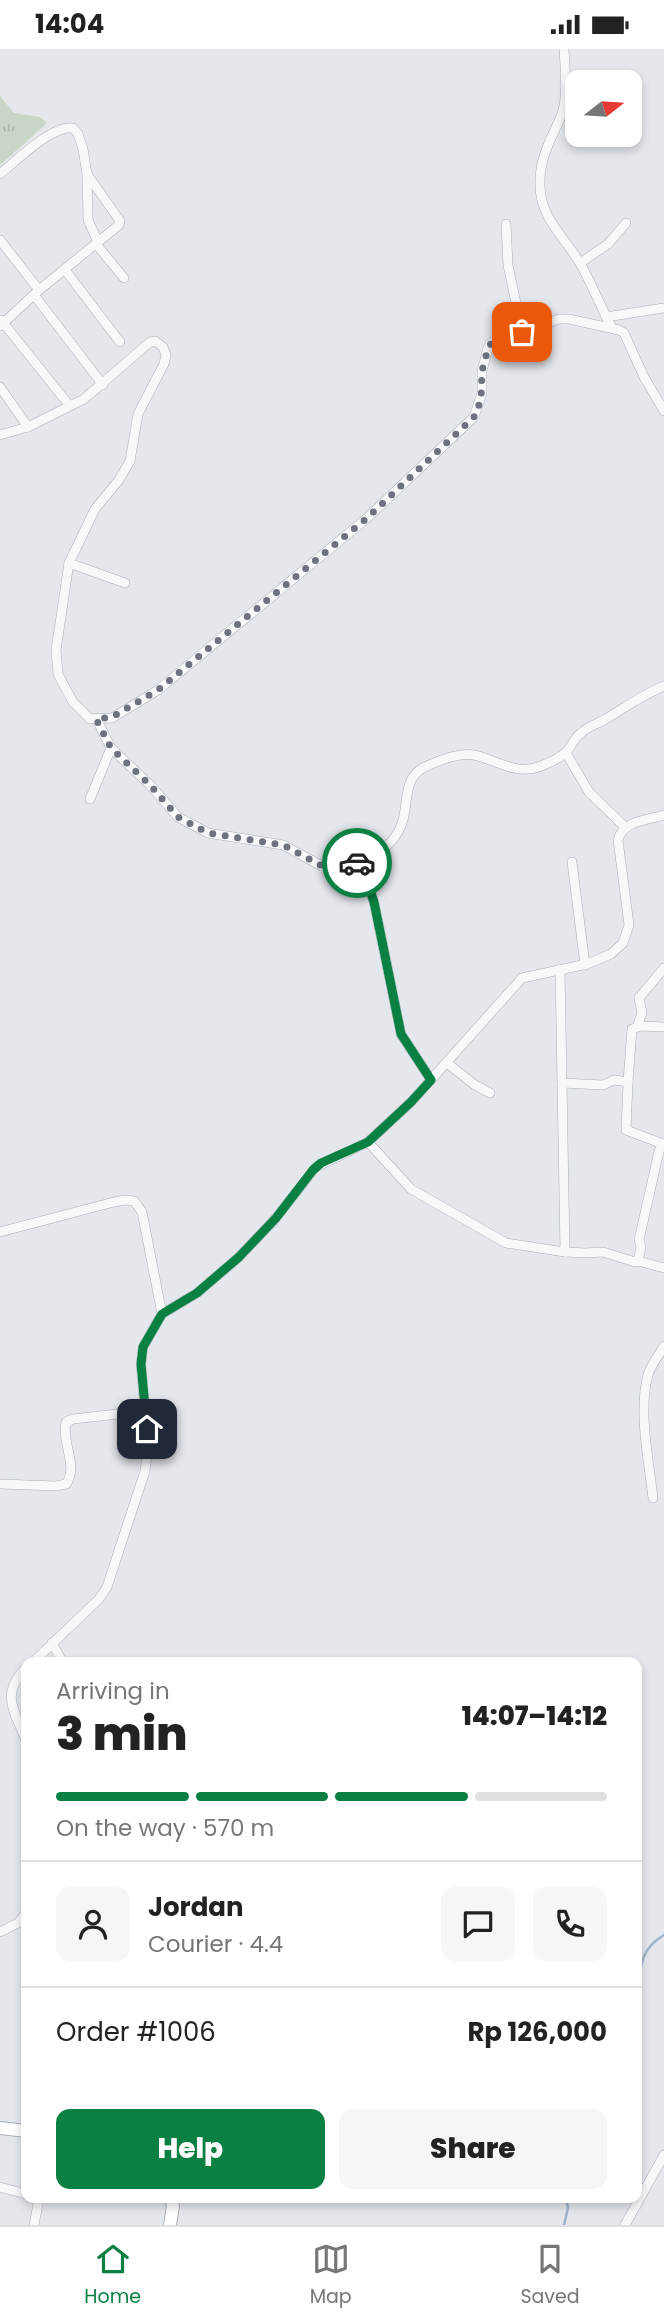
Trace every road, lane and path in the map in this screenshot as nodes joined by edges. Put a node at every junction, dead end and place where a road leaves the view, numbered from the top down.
1 (564, 49) edge
2 (0, 174) edge
3 (87, 174) junction
4 (626, 223) dead end
5 (506, 224) dead end
6 (0, 240) edge
7 (97, 243) junction
8 (580, 263) junction
9 (65, 270) junction
10 (124, 278) dead end
11 (37, 293) junction
12 (664, 308) edge
13 (606, 317) junction
14 (1, 323) edge
15 (612, 328) junction
16 (522, 332) junction
17 (120, 342) dead end
18 (103, 384) junction
19 (0, 387) edge
20 (69, 405) junction
21 (664, 411) edge
22 (27, 427) junction
23 (0, 435) edge
24 (69, 563) junction
25 (125, 583) dead end
26 (664, 686) edge
27 (96, 719) junction
28 (111, 748) junction
29 (566, 753) junction
30 (90, 799) dead end
31 (664, 815) edge
32 (625, 827) junction
33 (360, 862) junction
34 (572, 862) dead end
35 (585, 965) junction
36 (664, 968) edge
37 (560, 969) junction
38 (637, 1027) junction
39 (664, 1027) edge
40 (447, 1063) junction
41 (431, 1080) junction
42 (628, 1082) junction
43 (562, 1083) junction
44 (491, 1093) dead end
45 (368, 1142) junction
46 (664, 1144) edge
47 (0, 1232) edge
48 (565, 1252) junction
49 (638, 1261) junction
50 (664, 1268) edge
51 (162, 1314) junction
52 (664, 1346) edge
53 (145, 1411) junction
54 (0, 1484) edge
55 (653, 1498) dead end
56 (52, 1643) junction
57 (38, 1657) edge
58 (60, 1657) edge
59 (21, 1673) edge
60 (21, 1726) edge
61 (21, 1919) edge
62 (0, 1932) edge
63 (0, 2127) edge
64 (21, 2129) edge
65 (664, 2155) edge
66 (0, 2187) edge
67 (21, 2193) edge
68 (642, 2194) edge
69 (38, 2203) edge
70 (172, 2203) edge
71 (637, 2203) edge
72 (34, 2225) edge
73 (170, 2225) edge
74 (625, 2225) edge

1 - 8 street
2 - 3 street
3 - 7 street
3 - 7 street
4 - 8 street
5 - 16 street
6 - 11 street
7 - 9 street
7 - 10 street
8 - 13 street
9 - 11 street
9 - 17 street
11 - 14 street
11 - 18 street
12 - 13 street
13 - 15 street
14 - 20 street
15 - 16 street
15 - 21 street
16 - 27 street
18 - 20 street
18 - 24 street
19 - 22 street
20 - 22 street
22 - 23 street
24 - 25 street
24 - 27 street
26 - 29 street
27 - 28 street
28 - 30 street
28 - 33 street
29 - 32 street
29 - 33 street
31 - 32 street
32 - 35 street
33 - 41 street
34 - 35 street
35 - 37 street
36 - 38 street
37 - 40 street
37 - 43 street
38 - 39 street
38 - 42 street
40 - 41 street
40 - 44 street
41 - 45 street
42 - 43 street
42 - 46 street
43 - 48 street
45 - 48 street
45 - 51 street
46 - 49 street
47 - 51 street
48 - 49 street
49 - 50 street
51 - 53 street
52 - 55 street
53 - 54 street
53 - 56 street
56 - 57 street
56 - 58 street
59 - 60 street
61 - 62 street
63 - 64 street
65 - 68 street
66 - 67 street
69 - 72 street
70 - 73 street
71 - 74 street

